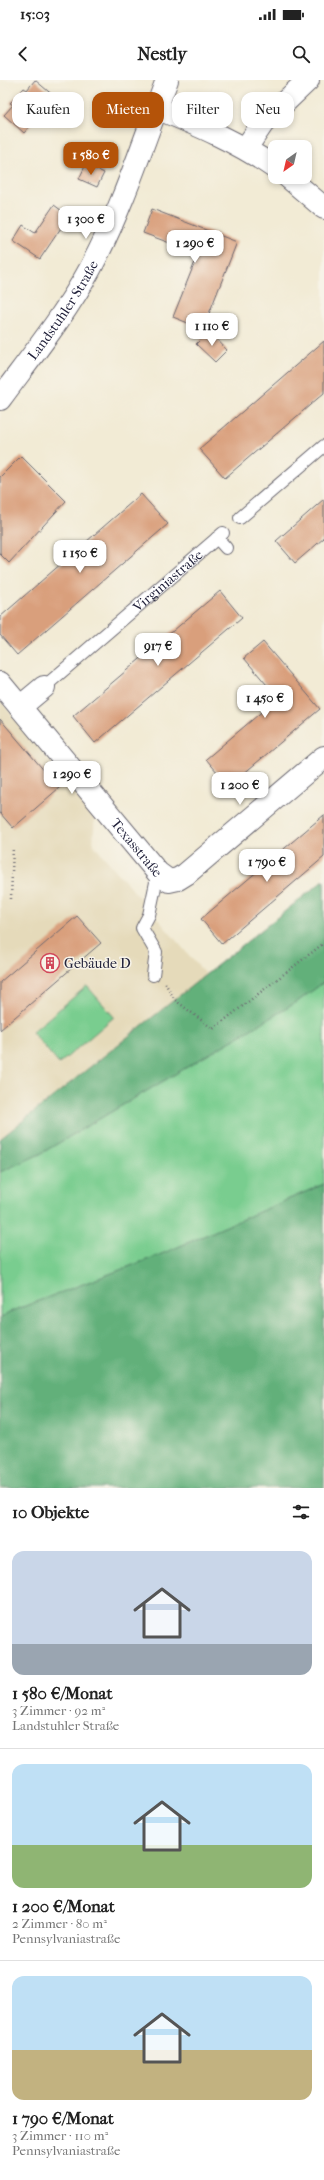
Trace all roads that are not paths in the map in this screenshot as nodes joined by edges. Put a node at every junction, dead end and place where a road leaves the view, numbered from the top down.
1 (167, 80) edge
2 (308, 80) edge
3 (162, 92) edge
4 (164, 112) edge
5 (148, 128) edge
6 (246, 148) junction
7 (268, 163) edge
8 (296, 184) edge
9 (324, 208) edge
10 (0, 399) edge
11 (324, 446) edge
12 (240, 518) dead end
13 (226, 548) dead end
14 (0, 683) edge
15 (44, 687) joint
16 (20, 707) junction
17 (324, 757) edge
18 (163, 877) junction
19 (153, 975) road end

1 - 3 street, Landstuhler Straße
2 - 6 street
4 - 6 street
5 - 10 street, Landstuhler Straße
6 - 7 street
8 - 9 street
11 - 12 lane
13 - 15 lane, Virginiastraße
14 - 16 street, Texasstraße
15 - 16 street, Virginiastraße
16 - 18 street, Texasstraße
17 - 18 street
18 - 19 lane

